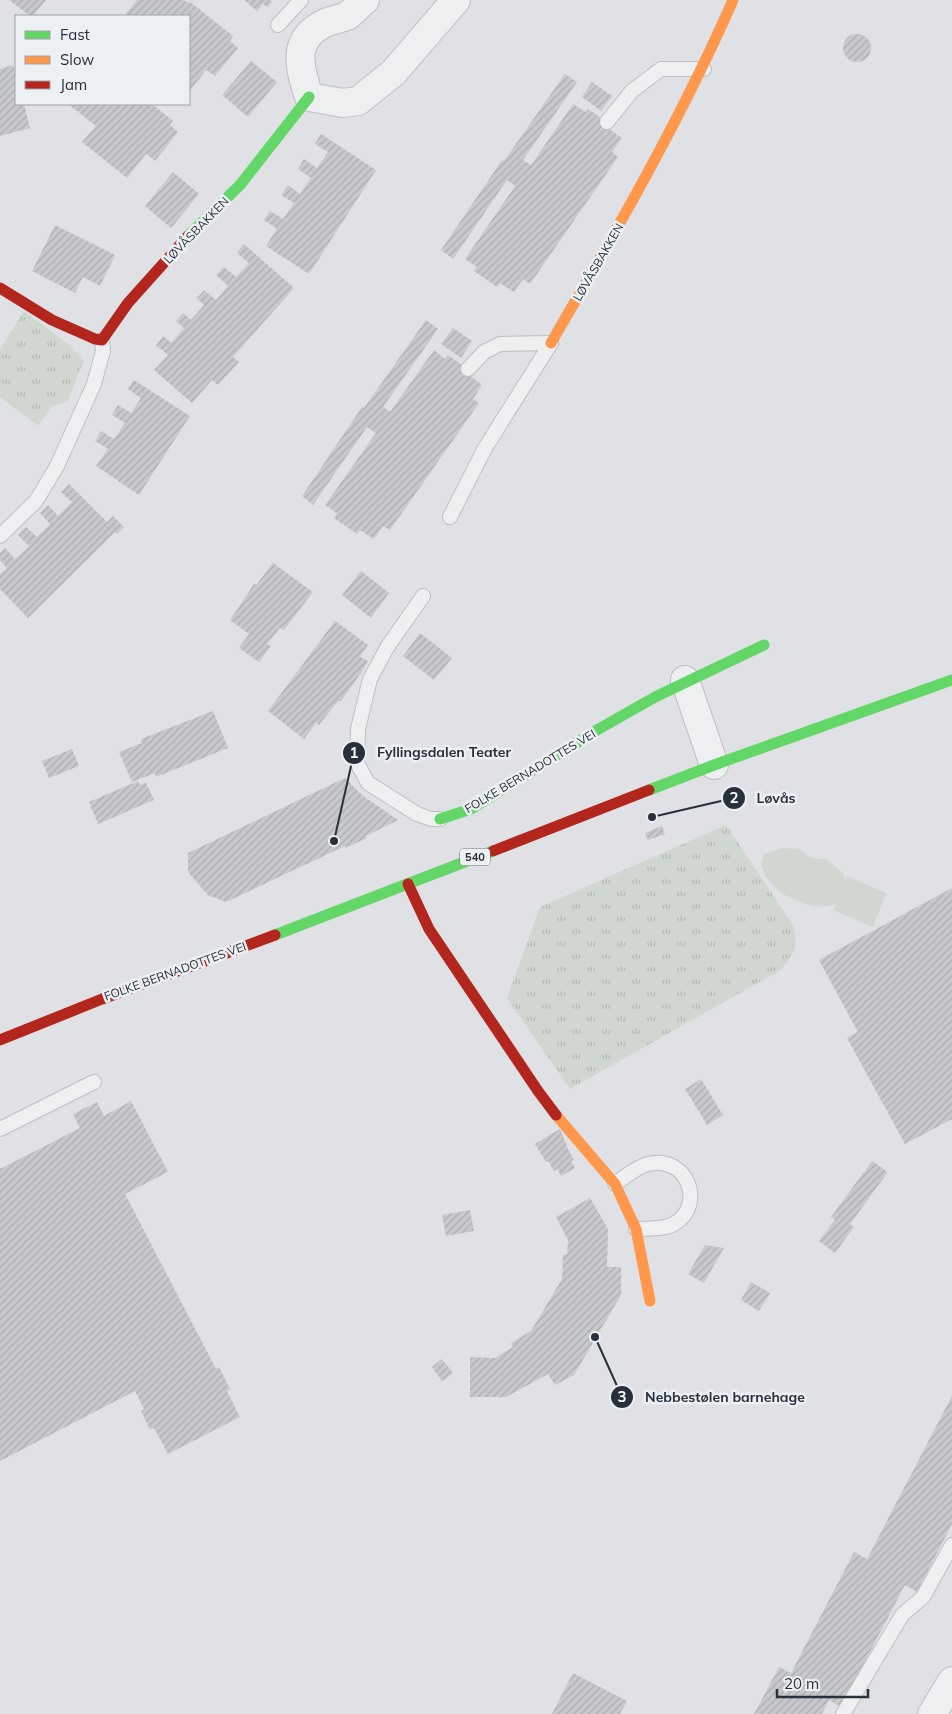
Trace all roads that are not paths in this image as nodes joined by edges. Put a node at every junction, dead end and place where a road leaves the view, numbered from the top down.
1 (301, 0) edge
2 (364, 0) edge
3 (456, 0) edge
4 (733, 0) edge
5 (278, 25) dead end
6 (704, 69) junction
7 (309, 98) junction
8 (607, 122) dead end
9 (0, 288) edge
10 (102, 340) junction
11 (551, 343) junction
12 (468, 369) dead end
13 (450, 517) dead end
14 (0, 536) edge
15 (422, 596) dead end
16 (764, 645) dead end
17 (686, 680) junction
18 (952, 680) edge
19 (714, 765) junction
20 (440, 819) joint
21 (408, 884) junction
22 (0, 1040) edge
23 (94, 1082) dead end
24 (0, 1129) edge
25 (615, 1184) junction
26 (636, 1229) junction
27 (650, 1301) dead end
28 (952, 1544) edge
29 (952, 1681) edge
30 (843, 1714) edge
31 (932, 1714) edge

1 - 5 lane
2 - 7 street
3 - 7 street
4 - 6 street, LØVÅSBAKKEN
6 - 8 lane
6 - 11 street, LØVÅSBAKKEN
7 - 10 street, LØVÅSBAKKEN
9 - 10 street
10 - 14 lane, LØVÅSBAKKEN
11 - 12 lane
11 - 13 lane, LØVÅSBAKKEN
15 - 20 lane, FOLKE BERNADOTTES VEI
16 - 17 street, FOLKE BERNADOTTES VEI
17 - 19 street
17 - 20 street, FOLKE BERNADOTTES VEI
18 - 19 street, FOLKE BERNADOTTES VEI / 540
19 - 21 street, FOLKE BERNADOTTES VEI / 540
21 - 22 street, FOLKE BERNADOTTES VEI / 540
21 - 25 street
23 - 24 lane
25 - 26 street
25 - 26 lane
26 - 27 street
28 - 30 lane
29 - 31 street

